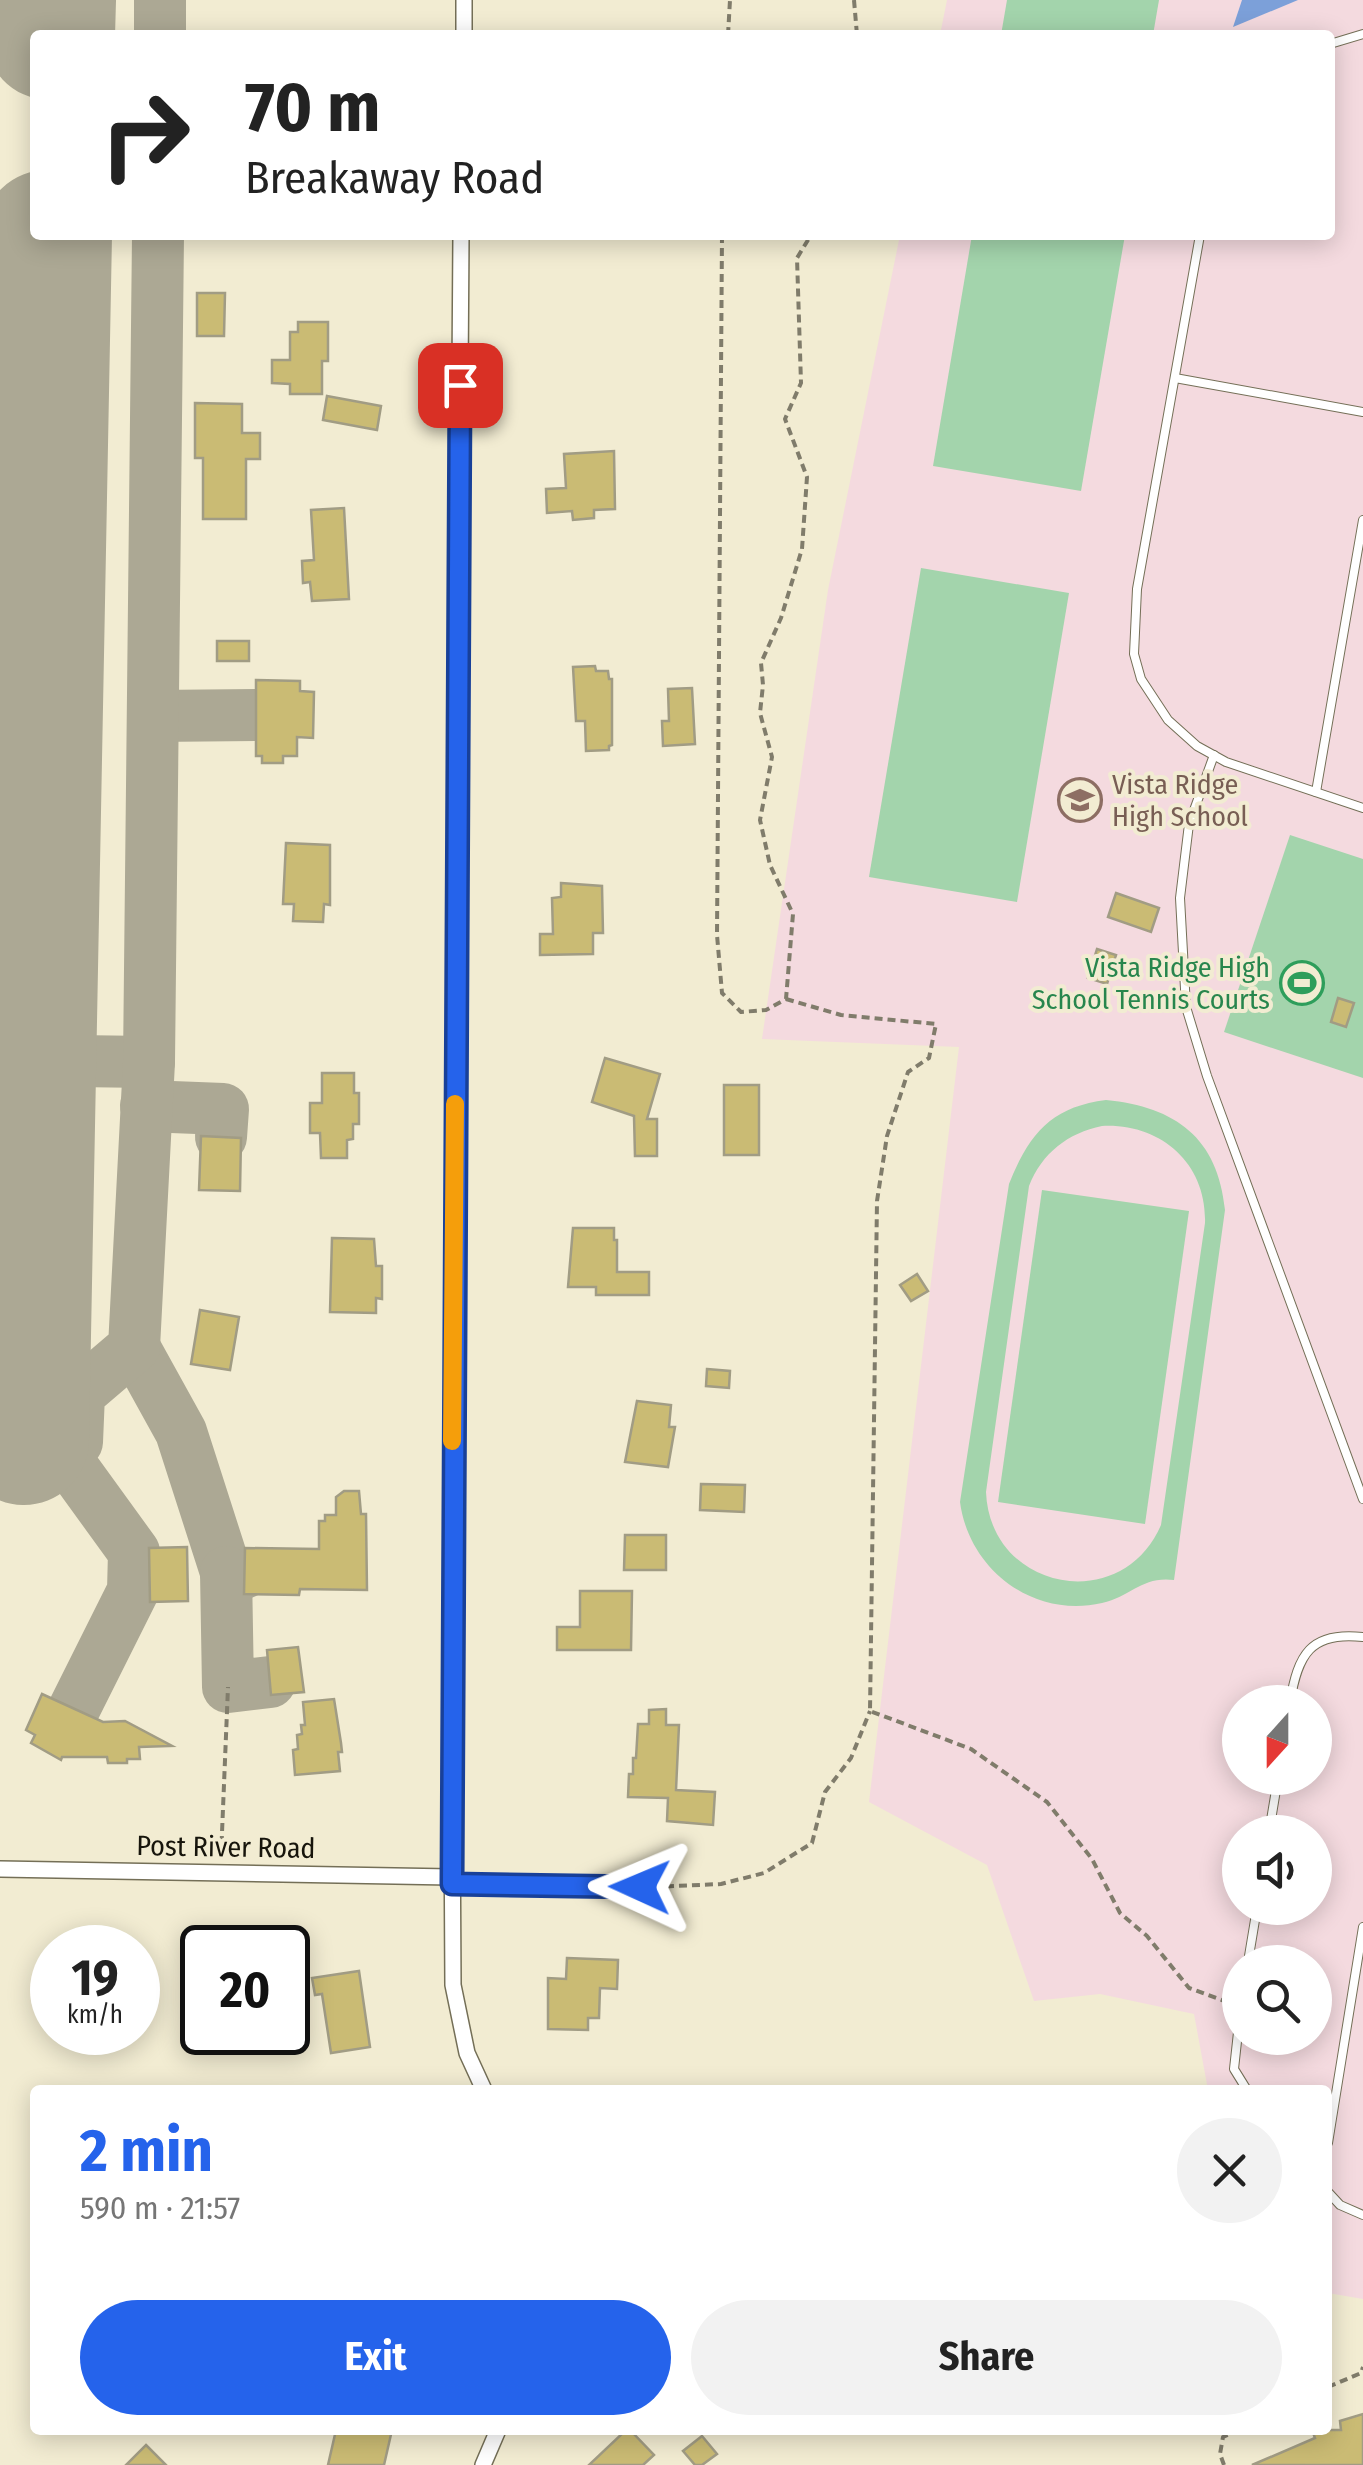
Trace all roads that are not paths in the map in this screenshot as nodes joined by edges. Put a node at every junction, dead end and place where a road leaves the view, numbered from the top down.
1 (464, 0) edge
2 (464, 30) edge
3 (1363, 34) edge
4 (1335, 42) edge
5 (461, 240) edge
6 (1199, 240) edge
7 (1175, 378) junction
8 (1363, 412) edge
9 (1363, 520) edge
10 (1214, 755) junction
11 (1316, 792) junction
12 (1363, 808) edge
13 (1363, 1499) edge
14 (1363, 1637) edge
15 (1294, 1685) edge
16 (0, 1869) edge
17 (452, 1880) junction
18 (640, 1887) road end
19 (1363, 1927) edge
20 (1236, 2055) edge
21 (482, 2085) edge
22 (1244, 2085) edge
23 (1332, 2118) edge
24 (1332, 2196) edge
25 (1363, 2215) edge
26 (496, 2435) edge
27 (483, 2465) edge

1 - 2 street
3 - 4 lane
5 - 17 street
6 - 7 lane
7 - 8 lane
7 - 10 lane
9 - 11 lane
10 - 11 lane
10 - 13 lane
11 - 12 lane
14 - 15 lane
16 - 17 street, Post River Road
17 - 18 lane
17 - 21 street
19 - 23 lane
20 - 22 lane
24 - 25 lane
26 - 27 street

